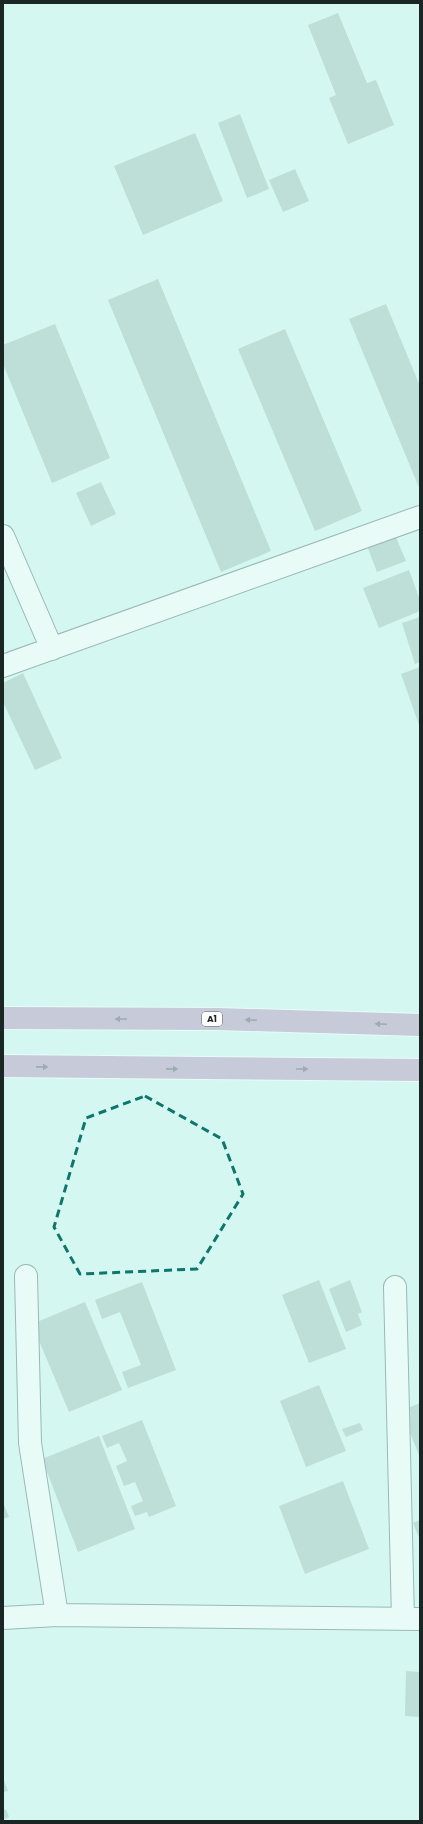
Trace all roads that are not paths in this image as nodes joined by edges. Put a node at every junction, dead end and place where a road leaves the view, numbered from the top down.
1 (420, 517) edge
2 (3, 536) edge
3 (52, 649) junction
4 (3, 666) edge
5 (3, 1018) edge
6 (420, 1025) edge
7 (3, 1066) edge
8 (420, 1070) edge
9 (26, 1276) dead end
10 (395, 1287) dead end
11 (57, 1615) junction
12 (3, 1618) edge
13 (411, 1619) edge

1 - 3 street
2 - 3 street
3 - 4 street
6 -> 5 highway, A1
7 -> 8 highway
9 - 11 street
10 - 13 street
11 - 12 street
11 - 13 street

